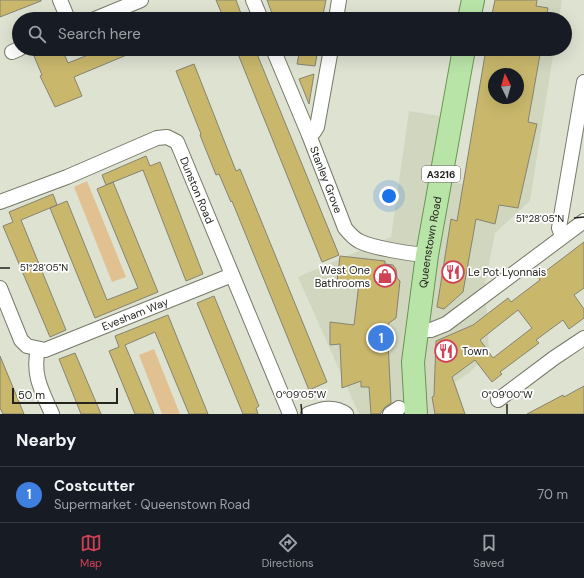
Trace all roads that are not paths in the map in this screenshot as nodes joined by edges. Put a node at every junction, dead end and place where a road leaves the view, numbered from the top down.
1 (60, 0) edge
2 (141, 0) edge
3 (253, 0) edge
4 (339, 0) edge
5 (473, 0) edge
6 (65, 12) edge
7 (112, 12) edge
8 (258, 12) edge
9 (337, 12) edge
10 (470, 12) edge
11 (276, 56) edge
12 (330, 56) edge
13 (463, 56) edge
14 (584, 82) edge
15 (309, 135) junction
16 (0, 202) edge
17 (584, 221) edge
18 (562, 236) junction
19 (426, 255) junction
20 (232, 275) junction
21 (0, 288) edge
22 (417, 330) junction
23 (584, 338) edge
24 (38, 350) junction
25 (498, 400) dead end
26 (401, 412) edge
27 (52, 414) edge
28 (290, 414) edge
29 (308, 414) edge
30 (346, 414) edge

1 - 6 street
2 - 7 street
3 - 8 street
4 - 9 street
5 - 10 main road
11 - 15 street, Stanley Grove
12 - 15 street
13 - 19 main road, Queenstown Road / A3216
14 - 18 street
15 - 19 street, Stanley Grove
16 - 20 street, Dunston Road
17 - 18 street
18 - 22 street
19 - 22 main road, Queenstown Road / A3216
20 - 24 street, Evesham Way
20 - 28 street, Dunston Road
21 - 24 street
22 - 26 main road, Queenstown Road / A3216
23 - 25 street
24 - 27 street
29 - 30 street

